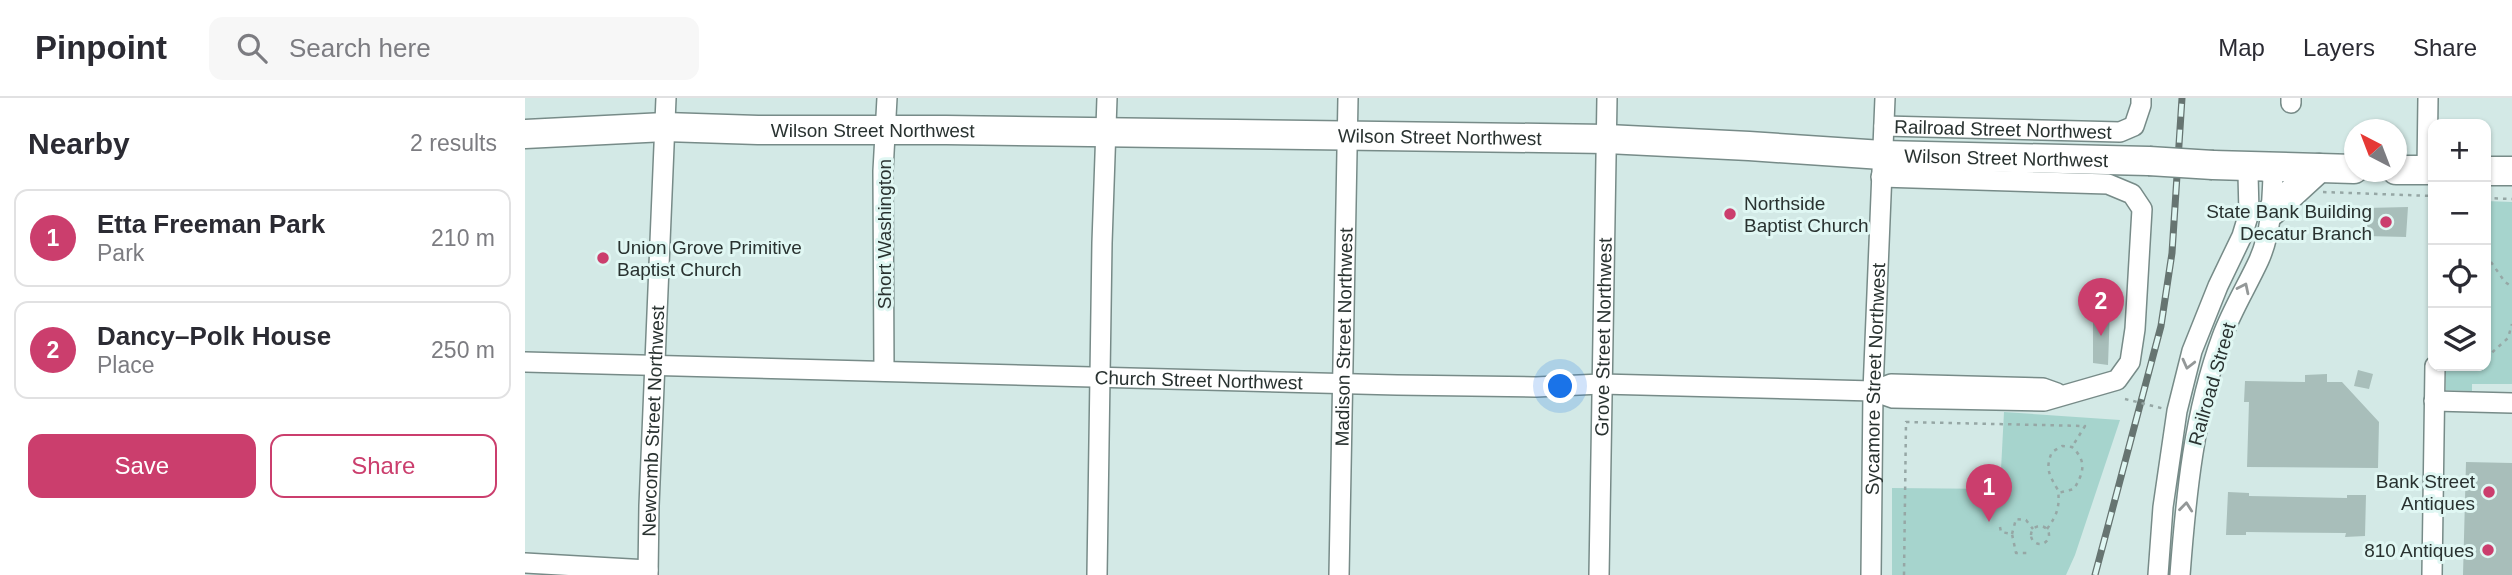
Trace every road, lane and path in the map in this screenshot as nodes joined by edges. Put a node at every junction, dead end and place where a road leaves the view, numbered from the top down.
1 (666, 98) edge
2 (887, 98) edge
3 (1107, 98) edge
4 (1348, 98) edge
5 (1607, 98) edge
6 (1885, 98) edge
7 (2141, 98) edge
8 (2428, 98) edge
9 (2429, 119) edge
10 (1884, 126) junction
11 (665, 127) junction
12 (884, 130) junction
13 (1107, 132) junction
14 (525, 134) edge
15 (1348, 137) junction
16 (1607, 139) junction
17 (1881, 166) junction
18 (2259, 166) junction
19 (2491, 171) edge
20 (2344, 172) edge
21 (2512, 172) edge
22 (2407, 173) edge
23 (2428, 178) edge
24 (2428, 179) edge
25 (2318, 180) junction
26 (2491, 198) edge
27 (2512, 199) edge
28 (2272, 211) junction
29 (2491, 262) edge
30 (2512, 287) edge
31 (2512, 324) edge
32 (2491, 353) edge
33 (525, 362) edge
34 (655, 367) junction
35 (884, 370) junction
36 (1100, 376) junction
37 (1341, 382) junction
38 (1601, 384) junction
39 (2434, 384) edge
40 (1873, 391) junction
41 (2125, 399) dead end
42 (2512, 404) edge
43 (2165, 409) dead end
44 (2072, 447) junction
45 (2059, 493) junction
46 (2000, 527) dead end
47 (2033, 529) junction
48 (2047, 529) junction
49 (2012, 534) junction
50 (2027, 557) dead end
51 (525, 563) edge
52 (648, 572) edge
53 (1097, 575) edge
54 (1339, 575) edge
55 (1599, 575) edge
56 (1871, 575) edge
57 (1904, 575) edge
58 (2158, 575) edge
59 (2181, 575) edge
60 (2432, 575) edge

1 - 11 street, Newcomb Street Northwest
2 - 12 street, Short Washington
3 - 13 street
4 - 15 street, Madison Street Northwest
5 - 16 street, Grove Street Northwest
6 - 10 street, Sycamore Street Northwest
7 - 10 street, Railroad Street Northwest
8 - 9 street
10 - 17 street, Sycamore Street Northwest
11 - 12 highway, Wilson Street Northwest
11 - 14 highway, Wilson Street Northwest
11 - 34 street, Newcomb Street Northwest
12 - 13 highway, Wilson Street Northwest
12 - 35 street, Short Washington
13 - 15 highway, Wilson Street Northwest
13 - 36 street
15 - 16 highway, Wilson Street Northwest
15 - 37 street, Madison Street Northwest
16 - 17 highway, Wilson Street Northwest
16 - 38 street, Grove Street Northwest
17 - 18 highway, Wilson Street Northwest, bridge
17 - 40 street, Sycamore Street Northwest
17 - 40 street, Church Street Northwest
18 - 25 highway, Wilson Street Northwest
18 - 28 street, Railroad Street
18 -> 58 street
19 - 21 highway
20 - 25 highway, Wilson Street Northwest
22 - 23 highway
24 - 25 path
25 - 28 highway
26 - 27 path
59 -> 28 street, Railroad Street
29 - 30 path
31 - 32 path
33 - 34 street, Church Street Northwest
34 - 35 street, Church Street Northwest
34 - 52 street, Newcomb Street Northwest
35 - 36 street, Church Street Northwest
36 - 37 street, Church Street Northwest
36 - 53 street
37 - 38 street, Church Street Northwest
37 - 54 street, Madison Street Northwest
38 - 40 street, Church Street Northwest
38 - 55 street, Grove Street Northwest
39 - 42 street
39 - 60 street
40 - 56 street, Sycamore Street Northwest
41 - 43 path, bridge
44 - 45 path
44 - 45 path
44 - 57 path
45 - 48 path
46 - 49 path
47 - 48 path
47 - 48 path
47 - 49 path
49 - 50 path
51 - 52 street

